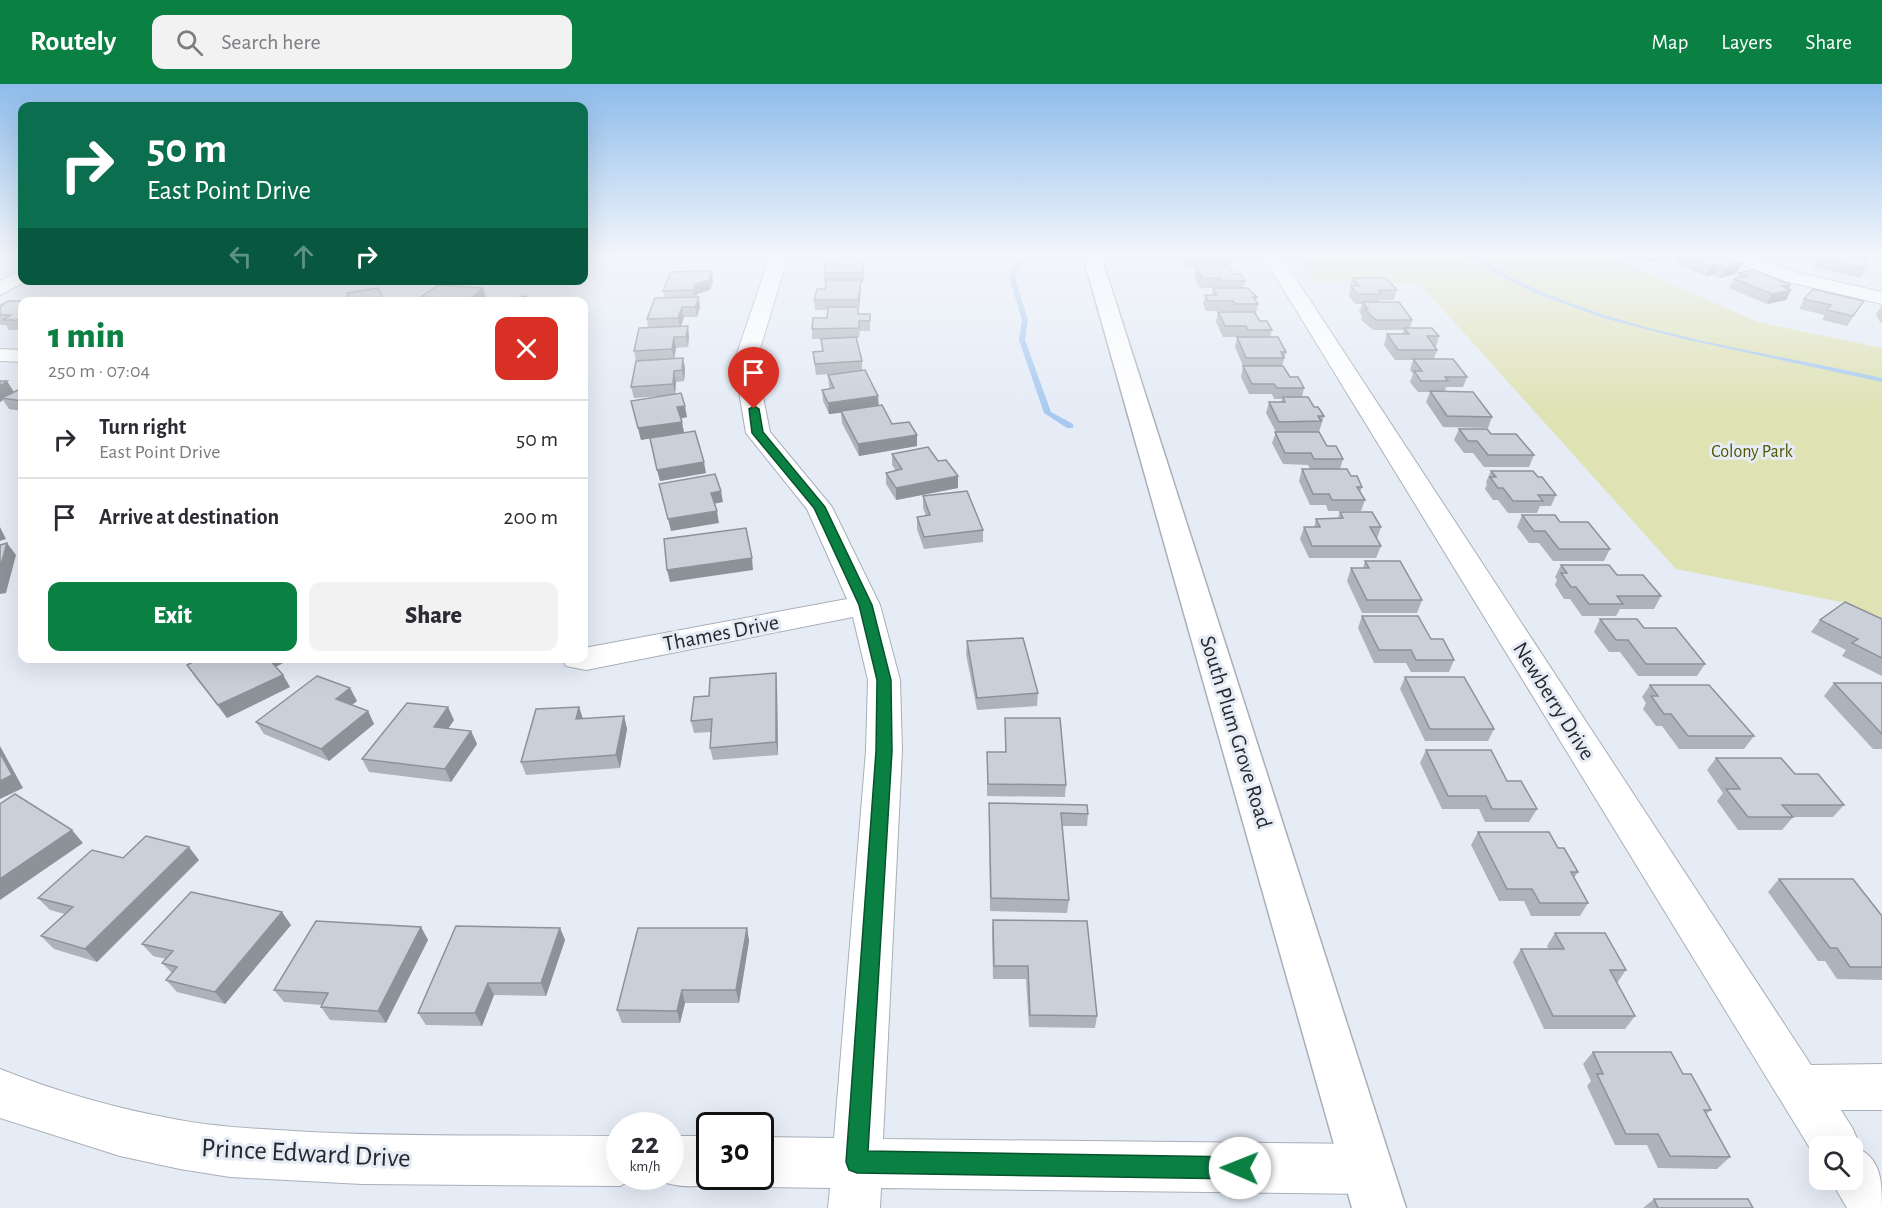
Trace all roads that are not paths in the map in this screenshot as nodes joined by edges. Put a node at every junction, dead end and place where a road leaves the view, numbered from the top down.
1 (763, 308) edge
2 (1108, 308) edge
3 (1305, 308) edge
4 (0, 355) edge
5 (18, 356) edge
6 (865, 605) junction
7 (588, 659) edge
8 (1882, 1087) edge
9 (1800, 1088) junction
10 (0, 1092) edge
11 (1830, 1136) edge
12 (606, 1161) edge
13 (774, 1165) edge
14 (855, 1185) edge
15 (1863, 1188) edge
16 (1373, 1189) edge
17 (1876, 1208) edge

1 - 6 street
2 - 16 street, South Plum Grove Road
3 - 9 street, Newberry Drive
4 - 5 street
6 - 7 street, Thames Drive
6 - 14 street
8 - 9 street
9 - 11 street, Newberry Drive
10 - 12 street, Prince Edward Drive
13 - 14 street
14 - 16 street
15 - 17 street

